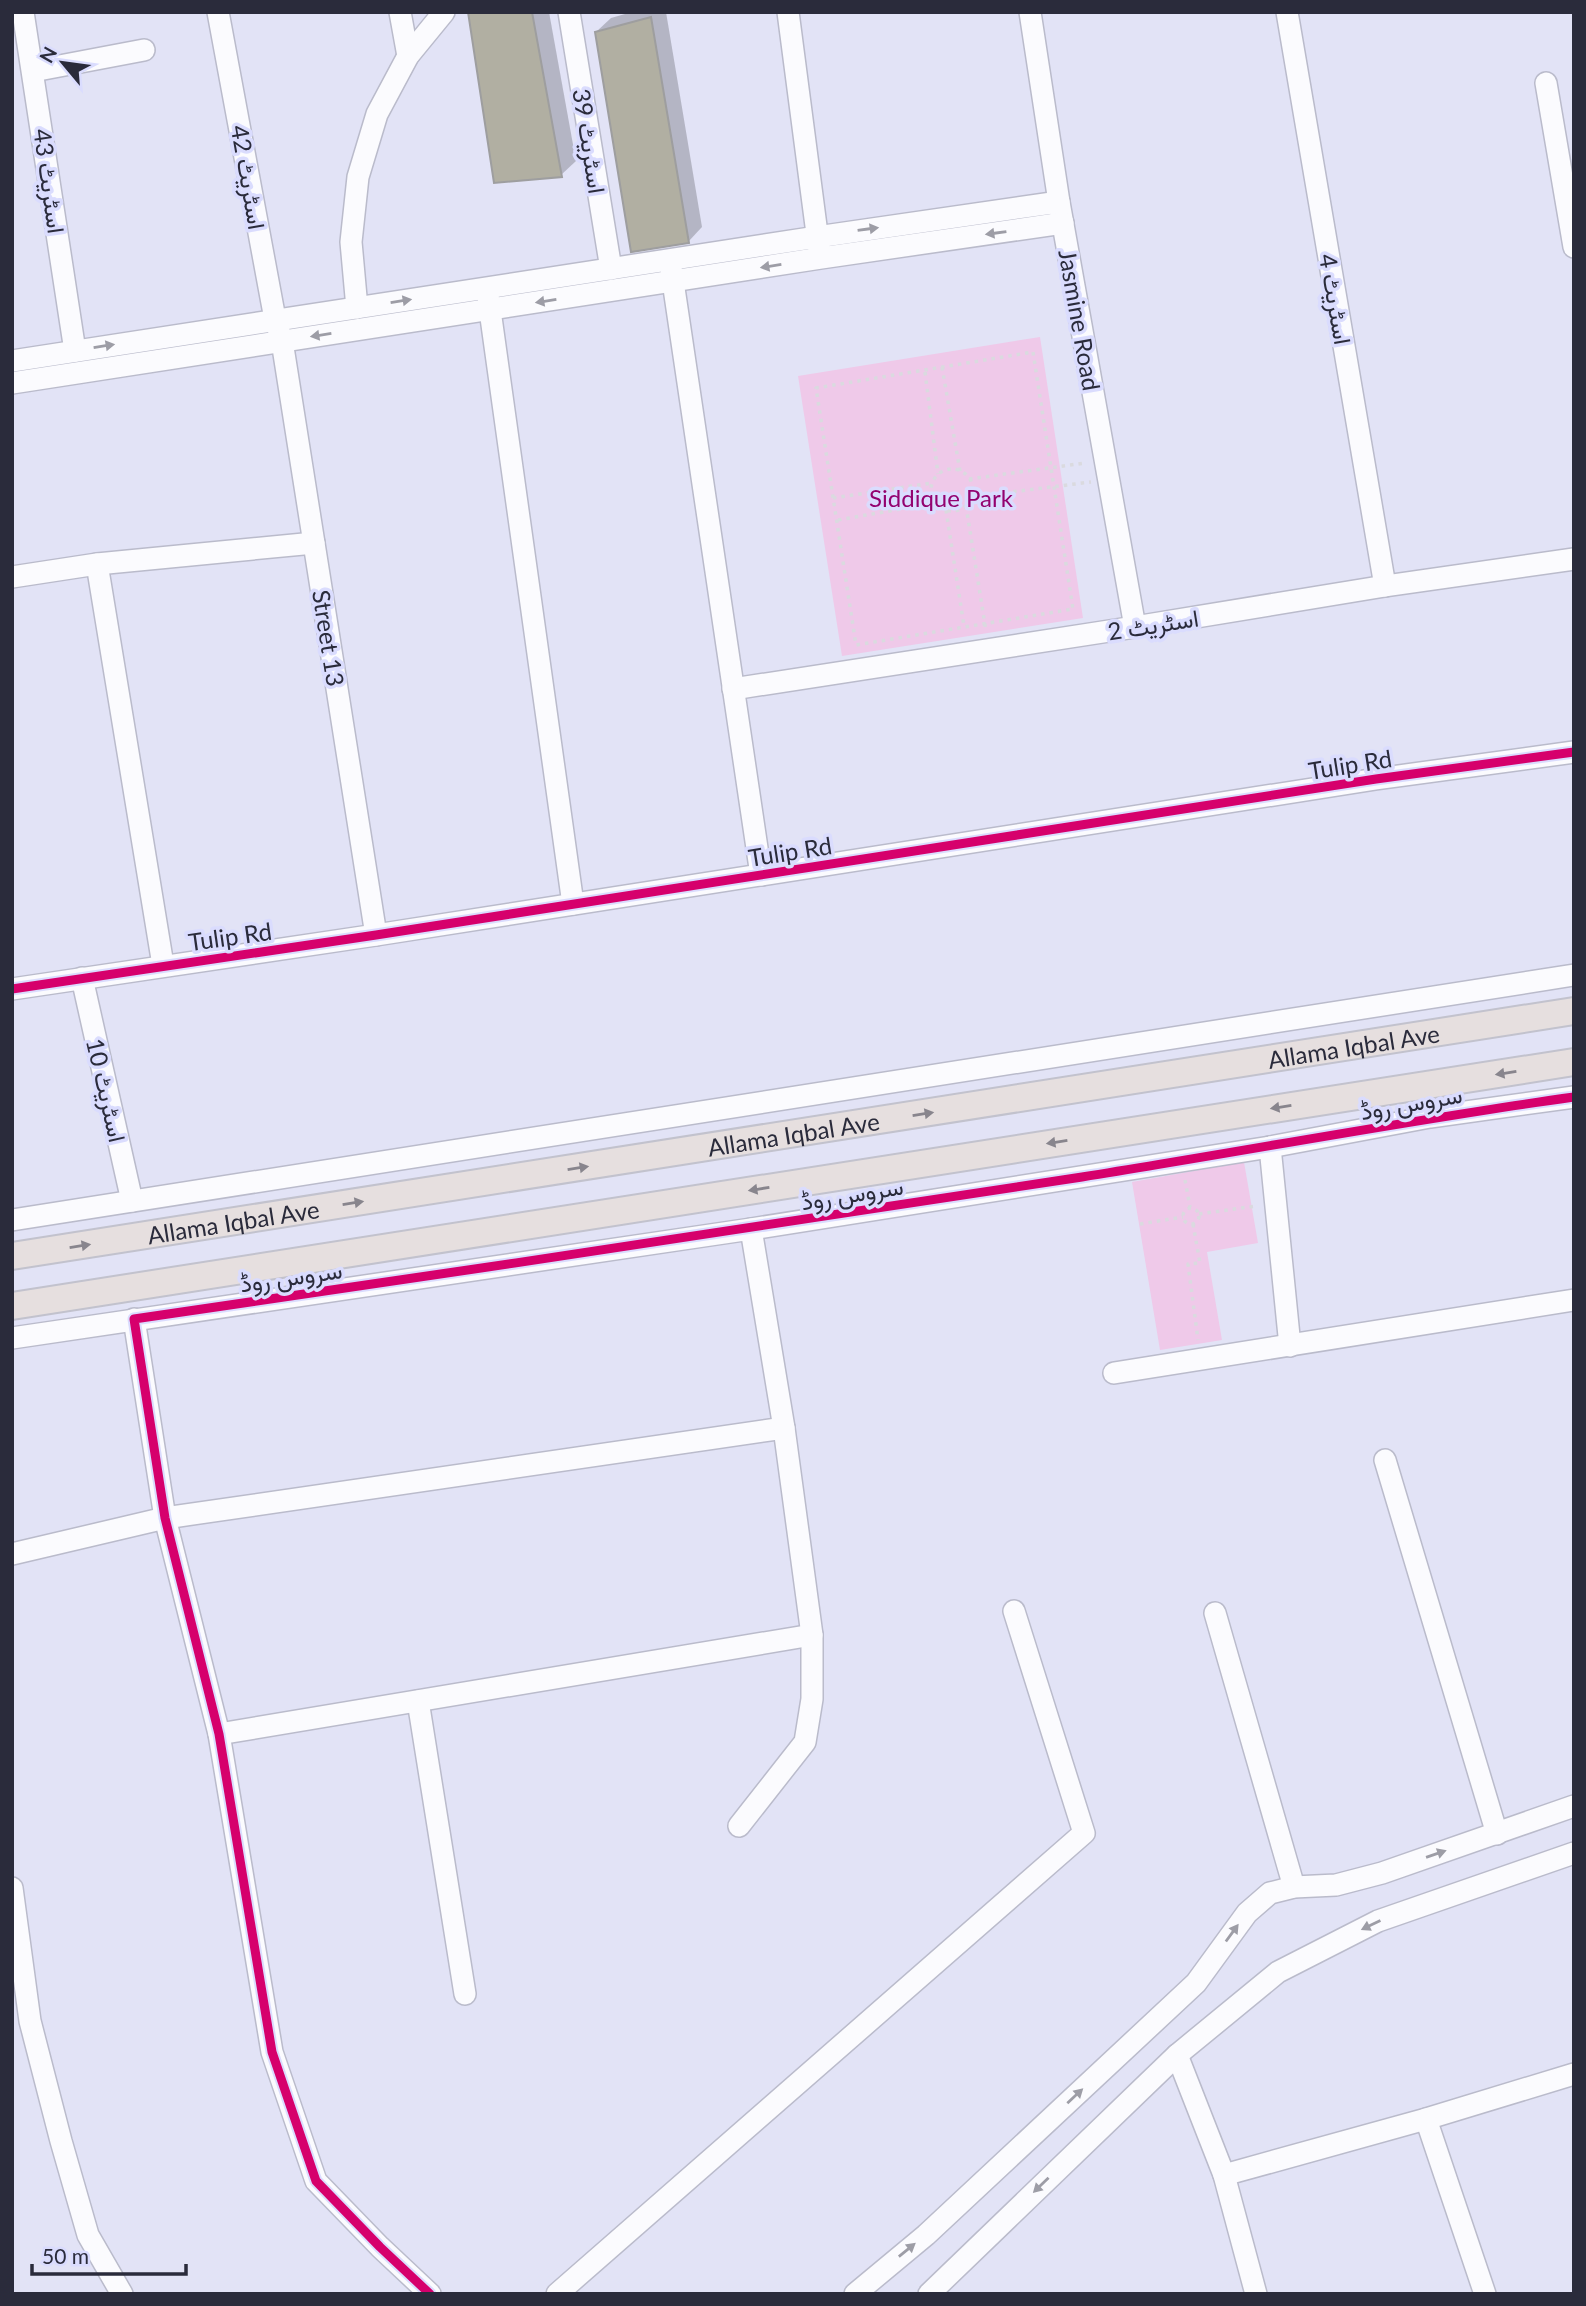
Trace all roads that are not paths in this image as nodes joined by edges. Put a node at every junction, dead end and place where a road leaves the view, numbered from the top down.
1 (23, 12) edge
2 (218, 12) edge
3 (400, 12) edge
4 (444, 12) edge
5 (569, 12) edge
6 (789, 12) edge
7 (1030, 12) edge
8 (1287, 12) edge
9 (144, 50) dead end
10 (408, 56) junction
11 (33, 71) junction
12 (1546, 83) dead end
13 (1059, 202) junction
14 (1063, 223) junction
15 (817, 237) junction
16 (1574, 247) edge
17 (821, 258) junction
18 (670, 260) junction
19 (611, 269) junction
20 (673, 281) junction
21 (487, 288) junction
22 (357, 308) junction
23 (490, 309) junction
24 (275, 319) junction
25 (282, 341) junction
26 (75, 351) junction
27 (12, 360) edge
28 (12, 383) edge
29 (314, 543) junction
30 (1574, 559) edge
31 (97, 564) junction
32 (12, 577) edge
33 (1385, 586) junction
34 (1135, 627) junction
35 (733, 689) junction
36 (1574, 752) edge
37 (761, 875) junction
38 (573, 904) junction
39 (376, 935) junction
40 (163, 965) junction
41 (1574, 975) edge
42 (82, 978) junction
43 (12, 989) edge
44 (1574, 1011) edge
45 (1574, 1062) edge
46 (1574, 1097) edge
47 (1270, 1147) junction
48 (132, 1201) junction
49 (12, 1220) edge
50 (751, 1229) junction
51 (12, 1256) edge
52 (1574, 1300) edge
53 (12, 1306) edge
54 (134, 1319) junction
55 (12, 1338) edge
56 (1290, 1346) junction
57 (1114, 1373) dead end
58 (784, 1428) junction
59 (1385, 1460) dead end
60 (165, 1518) junction
61 (12, 1554) edge
62 (1014, 1611) dead end
63 (1215, 1613) dead end
64 (812, 1634) junction
65 (418, 1701) junction
66 (219, 1734) junction
67 (1574, 1806) edge
68 (739, 1826) dead end
69 (1497, 1834) junction
70 (1574, 1853) edge
71 (1293, 1886) junction
72 (12, 1888) edge
73 (465, 1994) dead end
74 (1177, 2055) junction
75 (1574, 2074) edge
76 (1426, 2119) junction
77 (1224, 2175) junction
78 (122, 2294) edge
79 (430, 2294) edge
80 (557, 2294) edge
81 (855, 2294) edge
82 (929, 2294) edge
83 (1256, 2294) edge
84 (1485, 2294) edge

1 - 11 street, اسٹریٹ 43
2 - 24 street, اسٹریٹ 42
3 - 10 street
4 - 10 street
5 - 19 street, اسٹریٹ 39
6 - 15 street
7 - 13 street, Jasmine Road
8 - 33 street, اسٹریٹ 4
9 - 11 street
10 - 22 street
11 - 26 street, اسٹریٹ 43
12 - 16 street
13 - 14 street, Jasmine Road
15 -> 13 street
14 -> 17 street
14 - 34 street, Jasmine Road
15 - 17 street
15 - 18 street
17 -> 20 street
18 - 19 street
18 - 20 street
19 - 21 street
20 -> 23 street
20 - 35 street
22 -> 21 street
21 - 23 street
22 - 24 street
23 -> 25 street
23 - 38 street
24 - 25 street, اسٹریٹ 42
26 -> 24 street
25 - 28 street
25 - 29 street, Street 13
26 - 27 street
29 - 31 street
29 - 39 street, Street 13
30 - 33 street, اسٹریٹ 2
31 - 32 street
31 - 40 street
33 - 34 street, اسٹریٹ 2
34 - 35 street, اسٹریٹ 2
35 - 37 street
36 - 37 street, Tulip Rd
37 - 38 street, Tulip Rd
38 - 39 street, Tulip Rd
39 - 40 street, Tulip Rd
40 - 42 street, Tulip Rd
41 - 48 street
42 - 43 street, Tulip Rd
42 - 48 street, اسٹریٹ 10
51 -> 44 main road, Allama Iqbal Ave
45 -> 53 main road, Allama Iqbal Ave
46 - 47 street, سروس روڈ
47 - 50 street, سروس روڈ
47 - 56 street
48 - 49 street
50 - 54 street, سروس روڈ
50 - 58 street
52 - 56 street
54 - 55 street, سروس روڈ
54 - 60 street
56 - 57 street
58 - 60 street
58 - 64 street
59 - 69 street
60 - 61 street
60 - 66 street
62 - 80 street
63 - 71 street
64 - 65 street
64 - 68 street
65 - 66 street
65 - 73 street
66 - 79 street
67 - 69 street
71 -> 69 street
70 -> 74 street
81 -> 71 street
72 - 78 street
74 - 77 street
74 -> 82 street
75 - 76 street
76 - 77 street
76 - 84 street
77 - 83 street

